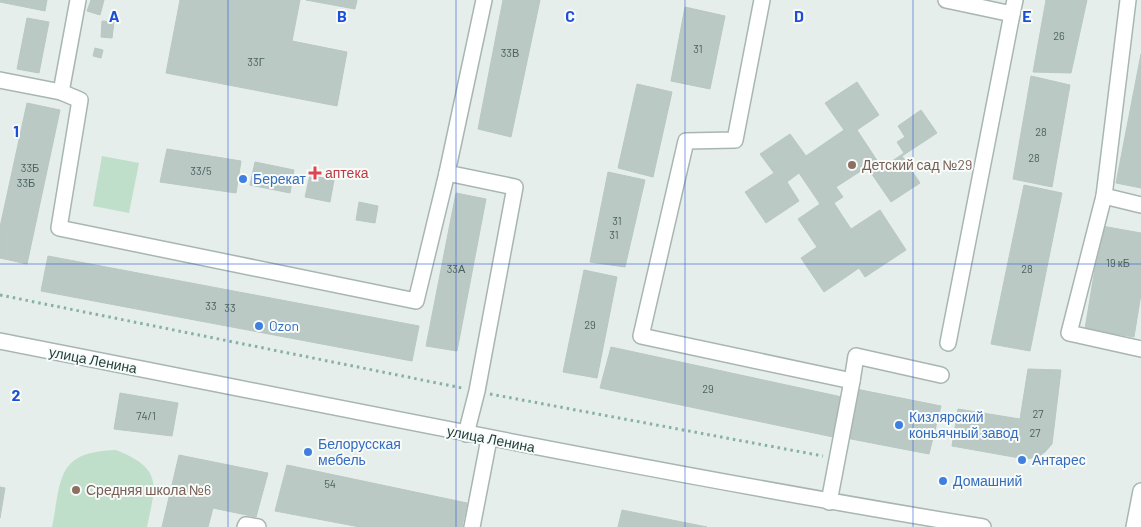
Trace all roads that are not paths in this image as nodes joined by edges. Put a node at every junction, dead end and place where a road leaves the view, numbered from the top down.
1 (78, 0) edge
2 (484, 0) edge
3 (946, 0) edge
4 (1128, 0) edge
5 (759, 1) edge
6 (1014, 7) edge
7 (0, 80) edge
8 (61, 92) junction
9 (447, 173) junction
10 (1104, 196) junction
11 (1141, 205) edge
12 (0, 341) edge
13 (948, 343) dead end
14 (1141, 349) edge
15 (941, 375) dead end
16 (852, 381) junction
17 (466, 434) junction
18 (489, 439) junction
19 (1141, 491) edge
20 (829, 502) junction
21 (245, 527) edge
22 (258, 527) edge
23 (472, 527) edge
24 (983, 527) edge
25 (1134, 527) edge

1 - 8 street
2 - 9 street
3 - 6 street
4 - 10 street
5 - 16 street
6 - 13 street
7 - 8 street
8 - 9 street
9 - 17 street
10 - 11 street
10 - 14 street
12 - 17 street, улица Ленина
15 - 16 street
16 - 20 street
17 - 18 street, улица Ленина
18 - 20 street, улица Ленина
18 - 23 street
19 - 25 street
20 - 24 street, улица Ленина
21 - 22 street

